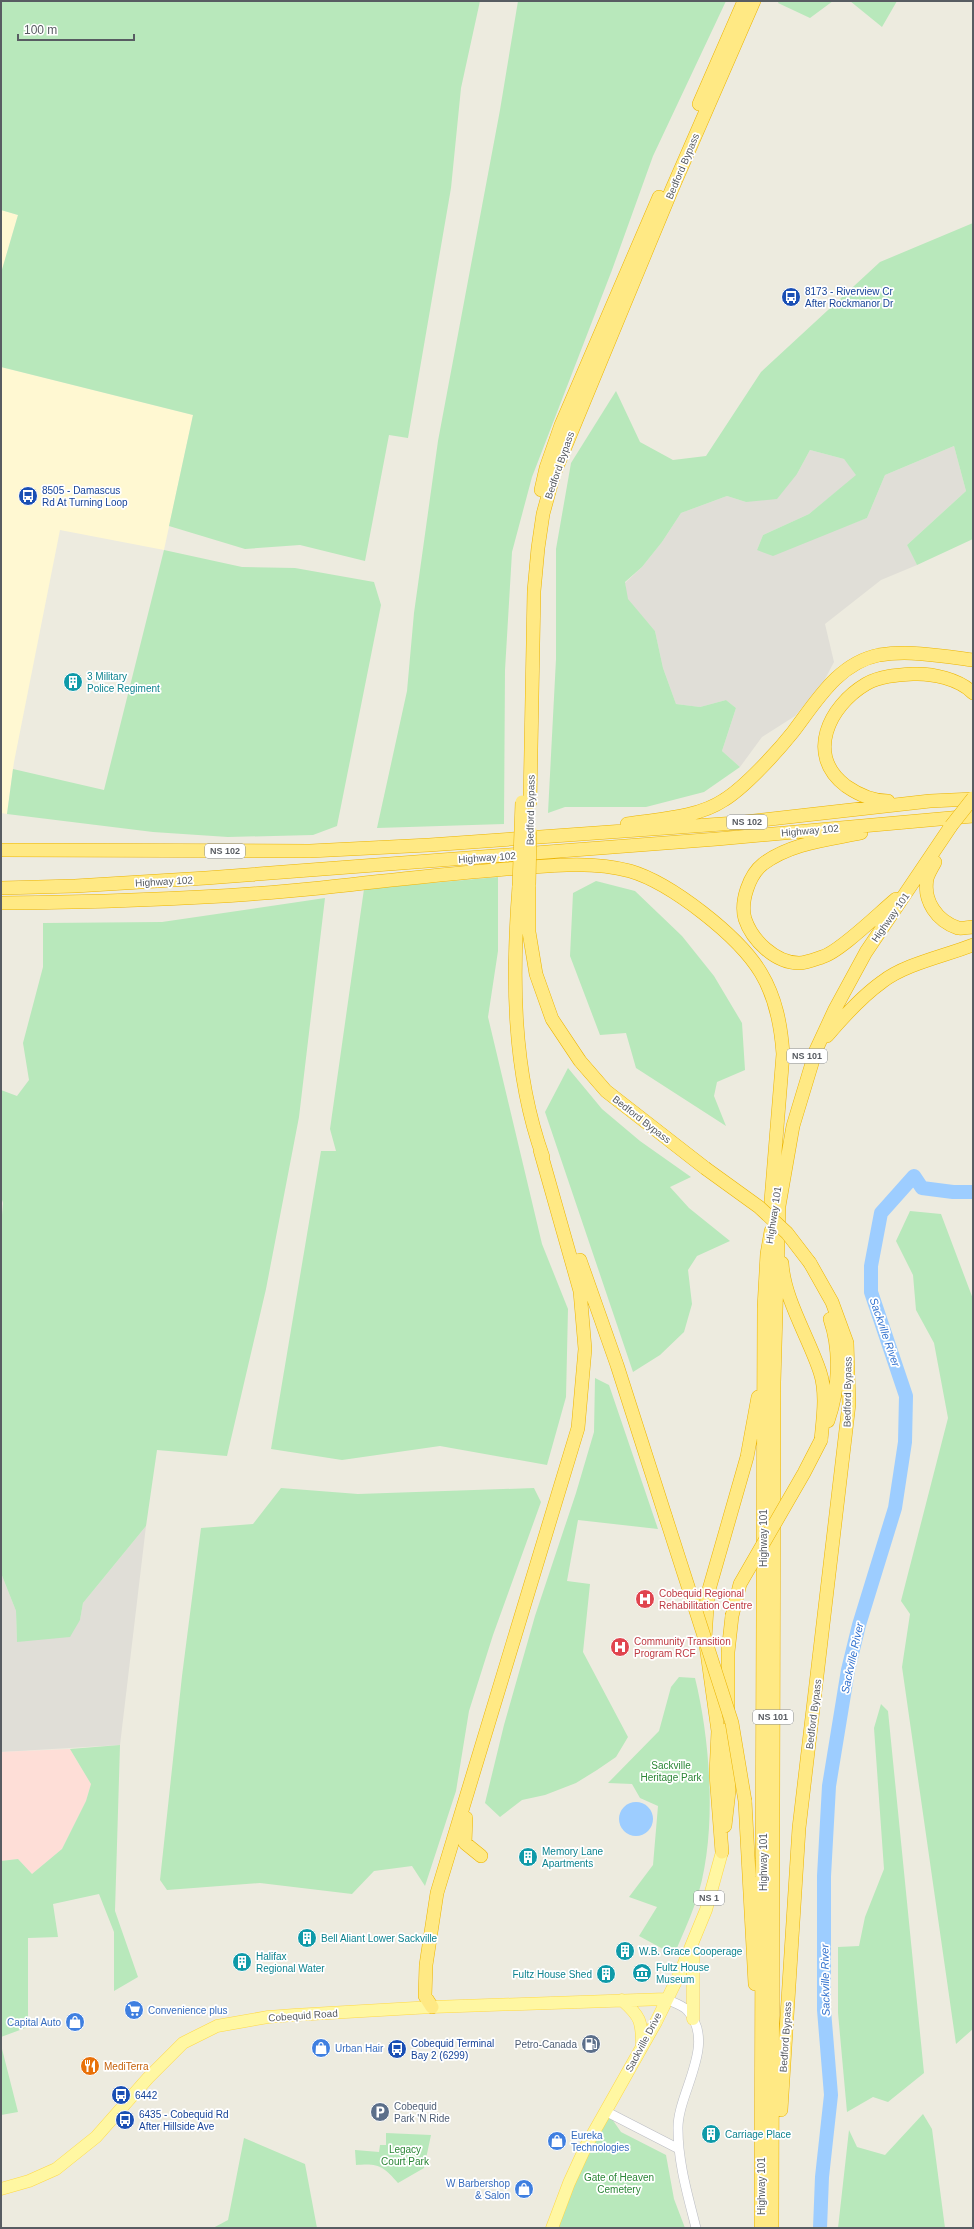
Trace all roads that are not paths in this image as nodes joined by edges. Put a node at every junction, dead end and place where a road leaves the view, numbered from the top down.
1 (744, 1) edge
2 (754, 1) edge
3 (973, 660) edge
4 (973, 693) edge
5 (973, 798) edge
6 (954, 800) junction
7 (526, 802) junction
8 (973, 816) edge
9 (928, 819) junction
10 (951, 826) junction
11 (540, 838) junction
12 (1, 850) edge
13 (410, 863) junction
14 (913, 884) junction
15 (524, 886) junction
16 (1, 888) edge
17 (56, 902) junction
18 (1, 903) edge
19 (973, 927) edge
20 (973, 945) edge
21 (816, 1050) junction
22 (540, 1150) junction
23 (779, 1206) junction
24 (767, 1254) junction
25 (810, 1263) junction
26 (764, 1360) junction
27 (821, 1440) junction
28 (469, 1790) junction
29 (722, 1852) junction
30 (481, 1856) dead end
31 (693, 1944) junction
32 (666, 1999) junction
33 (622, 2000) junction
34 (432, 2007) junction
35 (693, 2019) junction
36 (761, 2021) junction
37 (642, 2046) junction
38 (605, 2111) junction
39 (679, 2149) junction
40 (1, 2189) edge
41 (552, 2228) edge
42 (696, 2228) edge
43 (761, 2228) edge
44 (773, 2228) edge

1 - 7 highway, Bedford Bypass
2 - 7 highway, Bedford Bypass
3 - 11 highway
4 - 6 highway
5 - 6 highway, Highway 102 / NS 102
5 - 10 highway, Highway 101 / NS 101, bridge
6 - 11 highway, Highway 102 / NS 102
7 - 15 highway, Bedford Bypass, bridge
8 - 9 highway, Highway 102 / NS 102
9 - 13 highway, Highway 102 / NS 102
9 - 14 highway
10 - 14 highway, Highway 101 / NS 101
10 - 19 highway
11 - 12 highway, Highway 102 / NS 102
13 - 16 highway, Highway 102 / NS 102
13 - 17 highway
14 - 21 highway, Highway 101 / NS 101
14 - 24 highway, Highway 101 / NS 101
15 - 22 highway, Bedford Bypass
15 - 25 highway, Bedford Bypass, bridge
17 - 18 highway
17 - 24 highway
20 - 21 highway
21 - 23 highway, Highway 101 / NS 101
22 - 28 highway
22 - 36 highway, Bedford Bypass, bridge
23 - 27 highway
23 - 44 highway, Highway 101 / NS 101
24 - 26 highway, Highway 101 / NS 101
25 - 27 highway
25 - 44 highway, Bedford Bypass
26 - 29 highway
26 - 36 highway, Highway 101 / NS 101
27 - 29 highway, bridge
28 - 30 highway
28 - 34 highway
29 - 31 main road, Sackville Drive / NS 1
31 - 32 main road, Sackville Drive / NS 1
31 - 35 main road
32 - 33 main road, Cobequid Road
32 - 35 street
32 - 37 main road, Sackville Drive / NS 1
33 - 34 main road, Cobequid Road
33 - 37 main road
34 - 40 main road, Cobequid Road
35 - 39 street
36 - 43 highway, Highway 101 / NS 101
37 - 38 main road, Sackville Drive / NS 1
38 - 39 street
38 - 41 main road, Sackville Drive / NS 1
39 - 42 street

